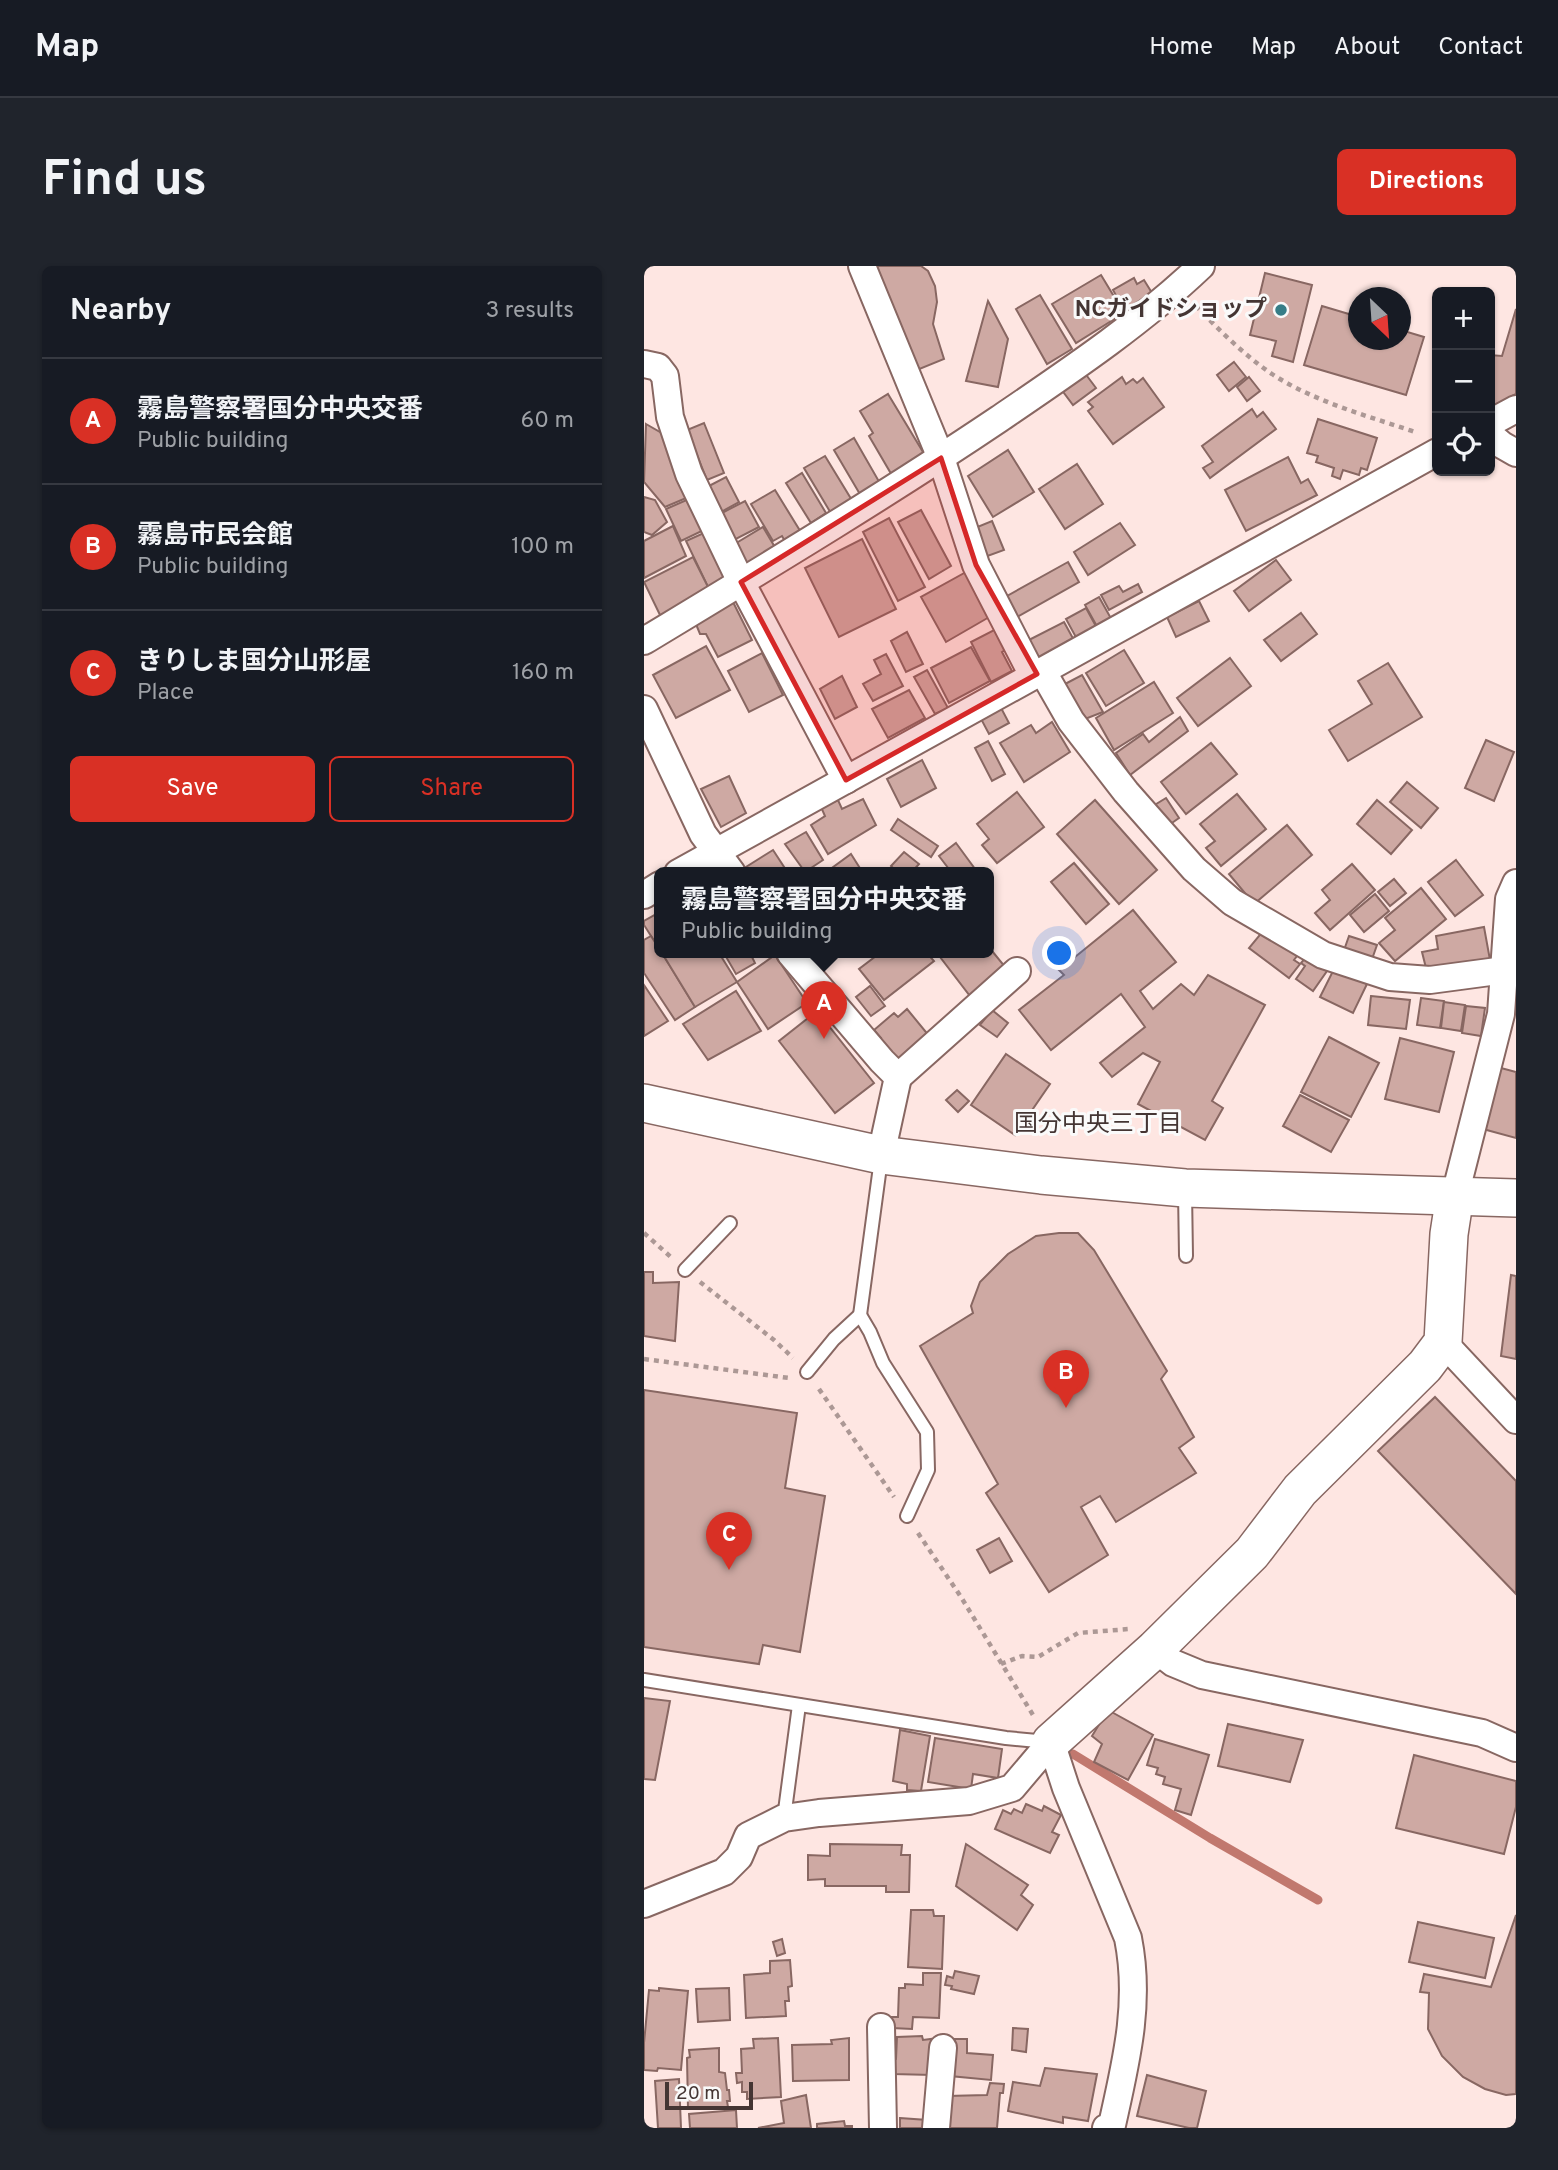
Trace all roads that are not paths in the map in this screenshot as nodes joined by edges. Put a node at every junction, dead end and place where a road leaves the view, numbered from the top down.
1 (862, 266) edge
2 (1202, 266) edge
3 (644, 364) edge
4 (1516, 409) edge
5 (1495, 420) edge
6 (1495, 439) edge
7 (1431, 444) edge
8 (1516, 453) edge
9 (940, 458) junction
10 (741, 582) junction
11 (644, 641) edge
12 (1037, 674) junction
13 (644, 709) edge
14 (846, 780) junction
15 (724, 862) edge
16 (703, 867) edge
17 (1516, 883) edge
18 (794, 958) edge
19 (1505, 970) junction
20 (1017, 971) dead end
21 (898, 1077) junction
22 (644, 1103) edge
23 (881, 1155) junction
24 (1185, 1188) junction
25 (1455, 1195) junction
26 (1516, 1198) edge
27 (730, 1223) dead end
28 (1186, 1256) dead end
29 (685, 1270) road end
30 (860, 1315) junction
31 (1443, 1342) junction
32 (807, 1372) road end
33 (1516, 1420) edge
34 (907, 1516) road end
35 (1154, 1649) junction
36 (644, 1680) edge
37 (799, 1706) junction
38 (1051, 1742) junction
39 (1516, 1748) edge
40 (783, 1818) junction
41 (644, 1904) edge
42 (881, 2027) dead end
43 (943, 2048) dead end
44 (883, 2128) edge
45 (936, 2128) edge
46 (1106, 2128) edge

1 - 9 street
2 - 9 street
3 - 10 street
4 - 5 street
6 - 8 street
7 - 12 street
9 - 10 street
9 - 12 street
10 - 11 street
10 - 14 street
12 - 14 street
12 - 19 street
13 - 15 street
14 - 15 street
15 - 16 street
17 - 19 street
18 - 21 street
19 - 25 street
20 - 21 street
21 - 23 street
22 - 23 street
23 - 24 street
23 - 30 lane
24 - 25 street
24 - 28 lane
25 - 26 street
25 - 31 street
27 - 29 lane
30 - 32 lane
30 - 34 lane
31 - 33 street
31 - 35 street
35 - 38 street
35 - 39 street
36 - 37 lane
37 - 38 lane
37 - 40 lane
38 - 40 street
38 - 46 street
40 - 41 street
42 - 44 street
43 - 45 street

